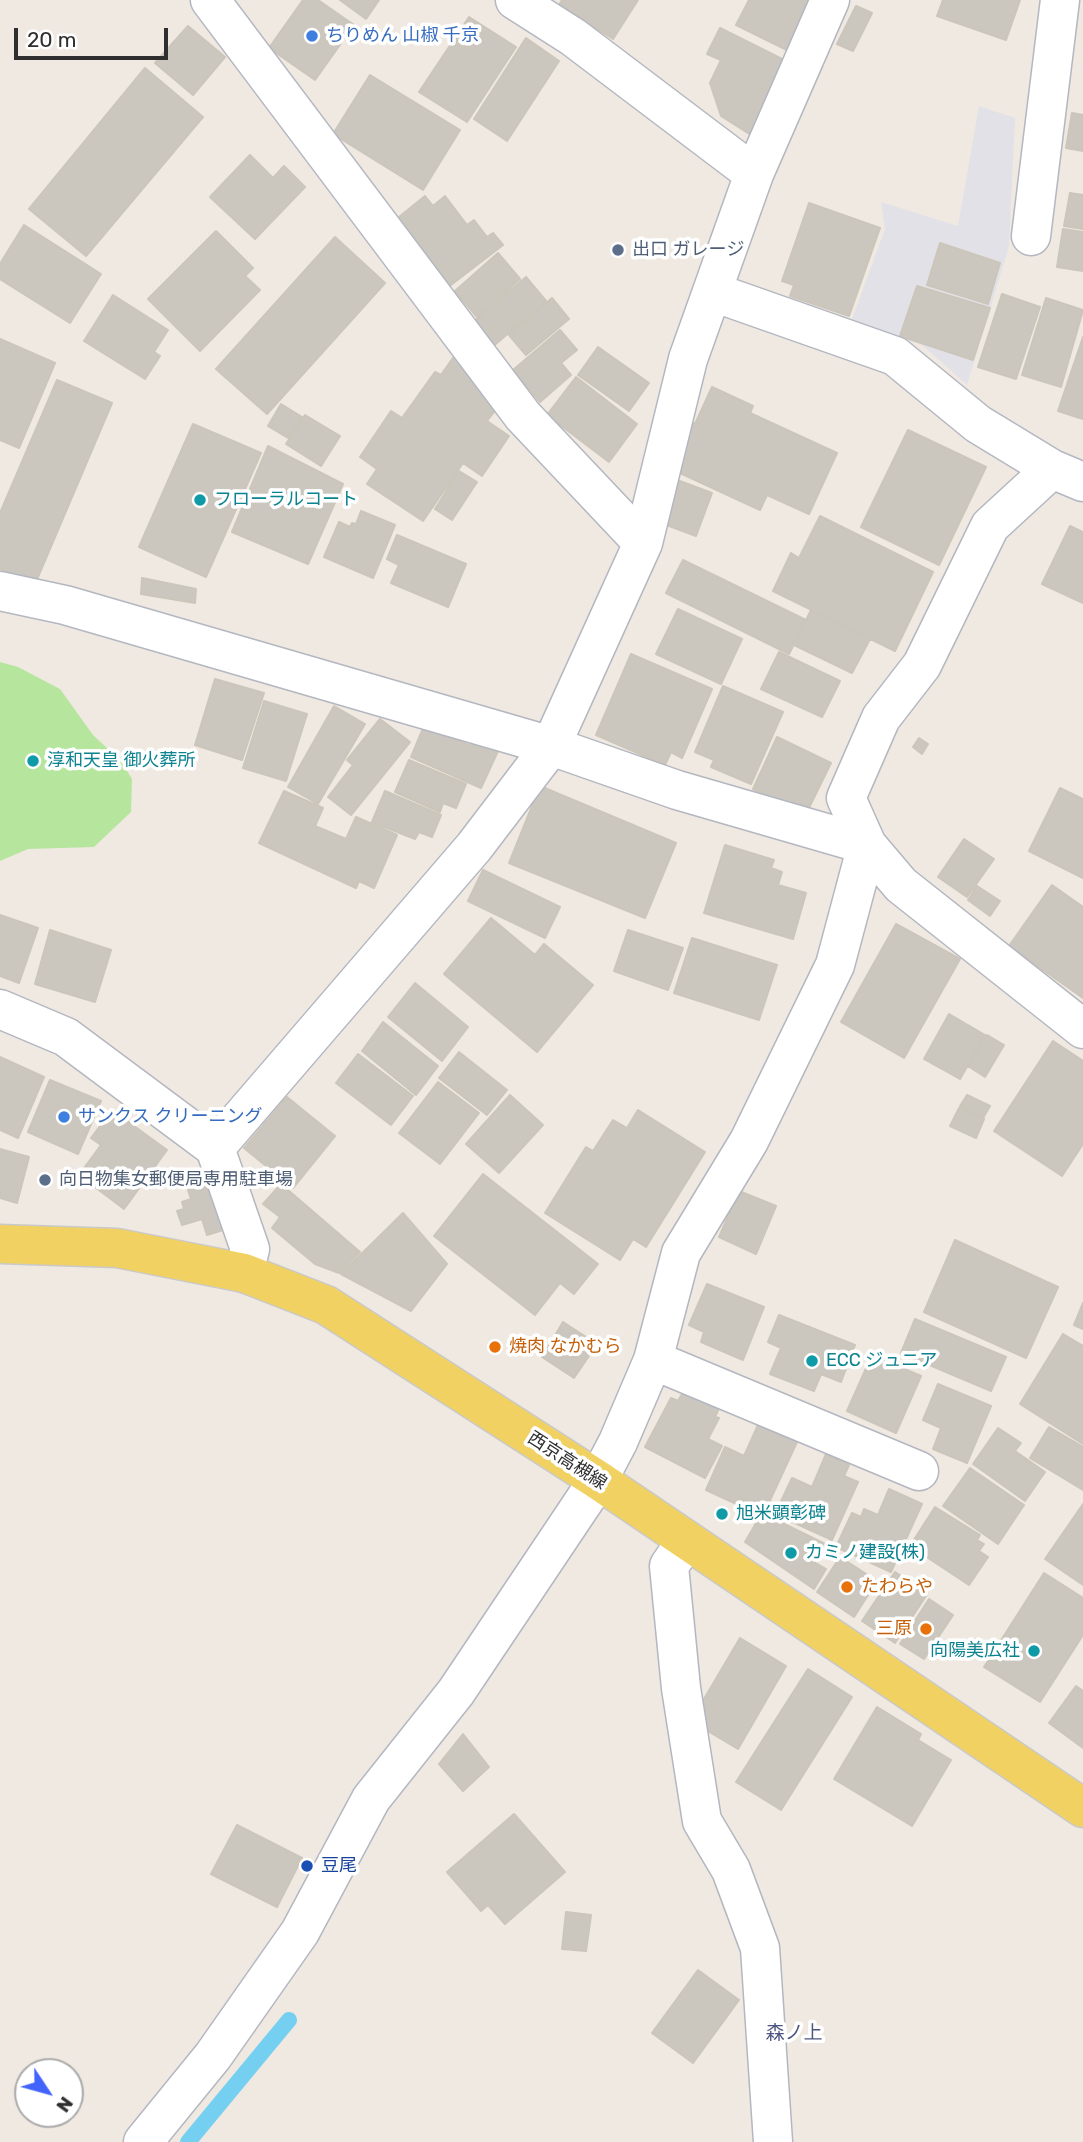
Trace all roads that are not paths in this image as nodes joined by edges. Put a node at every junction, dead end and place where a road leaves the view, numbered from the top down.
1 (210, 0) edge
2 (516, 0) edge
3 (830, 0) edge
4 (1060, 0) edge
5 (754, 174) junction
6 (1031, 236) dead end
7 (713, 292) junction
8 (1068, 475) edge
9 (643, 543) junction
10 (0, 591) edge
11 (551, 746) junction
12 (867, 845) junction
13 (0, 1009) edge
14 (1083, 1029) edge
15 (215, 1148) junction
16 (0, 1244) edge
17 (244, 1273) junction
18 (653, 1360) junction
19 (919, 1471) dead end
20 (598, 1480) junction
21 (685, 1541) junction
22 (1083, 1808) edge
23 (143, 2142) edge
24 (773, 2142) edge

1 - 9 street
2 - 5 street
3 - 5 street
4 - 6 street
5 - 7 street
7 - 8 street
7 - 9 street
8 - 12 street
9 - 11 street
10 - 11 street
11 - 12 street
11 - 15 street
12 - 14 street
12 - 18 street
13 - 15 street
15 - 17 street
16 - 17 main road, 西京高槻線
17 - 20 main road, 西京高槻線
18 - 19 street
18 - 20 street
20 - 21 main road, 西京高槻線
20 - 23 street
21 - 22 main road, 西京高槻線
21 - 24 street

